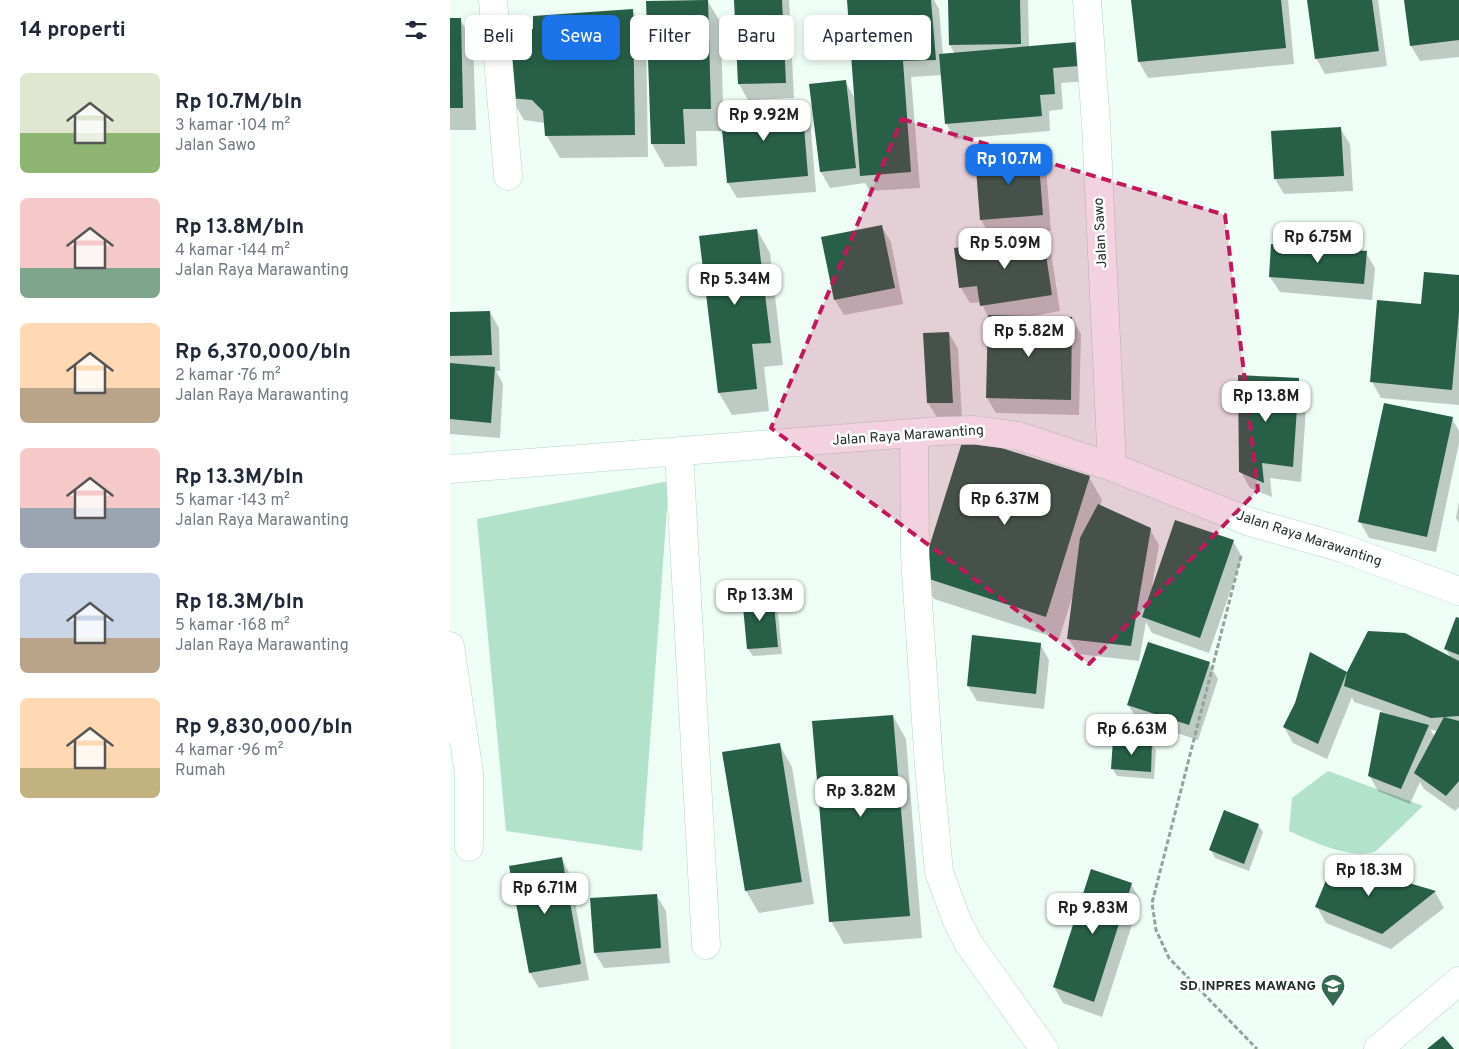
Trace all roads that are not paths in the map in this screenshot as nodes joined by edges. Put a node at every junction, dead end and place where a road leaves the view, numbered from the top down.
1 (493, 0) edge
2 (1087, 0) edge
3 (508, 176) dead end
4 (914, 435) junction
5 (679, 452) junction
6 (1112, 467) junction
7 (450, 469) edge
8 (1459, 591) edge
9 (450, 646) edge
10 (469, 847) dead end
11 (706, 946) dead end
12 (1459, 981) edge
13 (1044, 1049) edge
14 (1378, 1049) edge

1 - 3 street
2 - 6 street, Jalan Sawo
4 - 5 street, Jalan Raya Marawanting
4 - 6 street, Jalan Raya Marawanting
4 - 13 street
5 - 7 street, Jalan Raya Marawanting
5 - 11 street
6 - 8 street, Jalan Raya Marawanting
9 - 10 street
12 - 14 street

